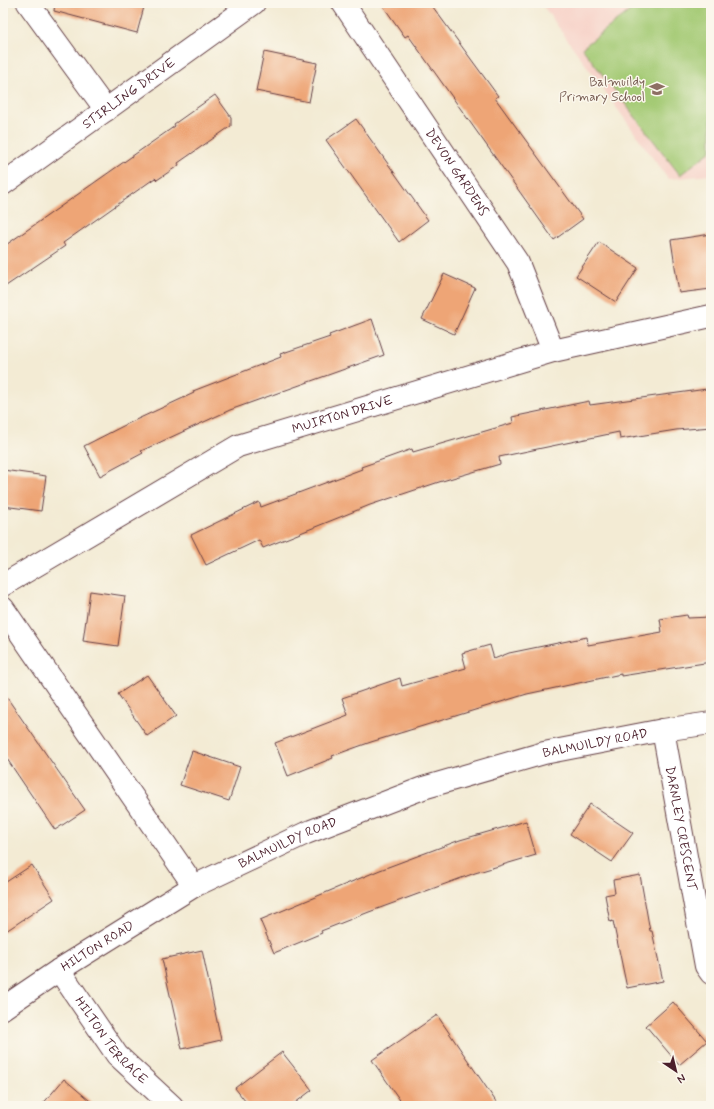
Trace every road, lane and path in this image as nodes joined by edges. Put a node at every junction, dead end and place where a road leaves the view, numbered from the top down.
1 (28, 3) edge
2 (254, 3) edge
3 (343, 3) edge
4 (106, 110) junction
5 (3, 184) edge
6 (711, 316) edge
7 (553, 351) junction
8 (3, 585) edge
9 (3, 608) edge
10 (711, 723) edge
11 (663, 730) junction
12 (194, 886) junction
13 (58, 970) junction
14 (711, 972) edge
15 (3, 1008) edge
16 (172, 1106) edge

1 - 4 street
2 - 4 street, STIRLING DRIVE
3 - 7 street, DEVON GARDENS
4 - 5 street, STIRLING DRIVE
6 - 7 street, MUIRTON DRIVE
7 - 8 street, MUIRTON DRIVE
9 - 12 street
10 - 11 street, BALMUILDY ROAD
11 - 12 street, BALMUILDY ROAD
11 - 14 street, DARNLEY CRESCENT
12 - 13 street, HILTON ROAD
13 - 15 street, HILTON ROAD
13 - 16 street, HILTON TERRACE

